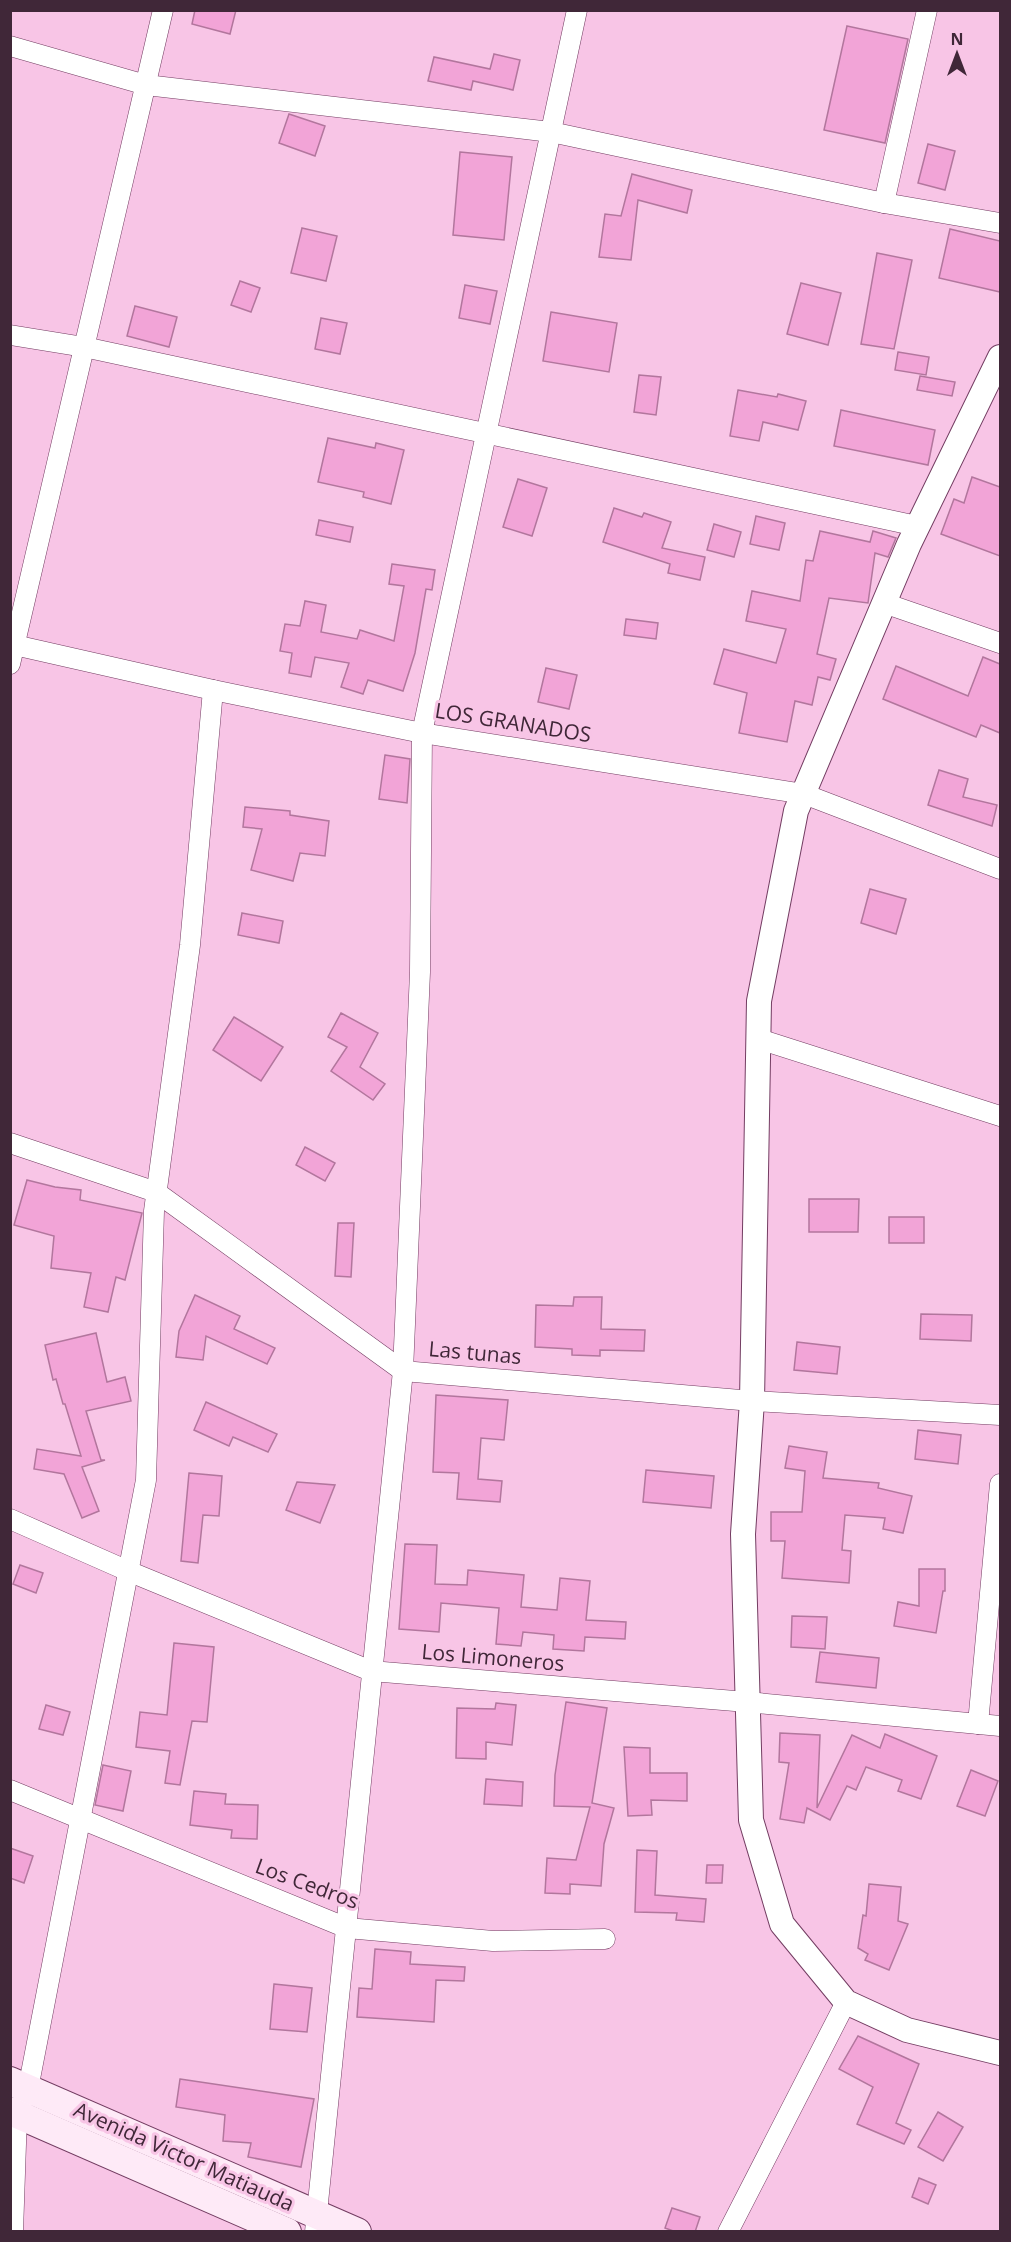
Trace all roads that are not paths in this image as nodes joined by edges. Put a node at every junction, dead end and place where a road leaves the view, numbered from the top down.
1 (163, 10) edge
2 (577, 10) edge
3 (927, 10) edge
4 (10, 46) edge
5 (146, 85) junction
6 (550, 132) junction
7 (884, 203) junction
8 (1000, 223) edge
9 (10, 335) edge
10 (84, 347) junction
11 (1000, 357) edge
12 (486, 434) junction
13 (918, 526) junction
14 (884, 603) junction
15 (1000, 643) edge
16 (12, 651) edge
17 (213, 690) junction
18 (422, 733) junction
19 (804, 794) junction
20 (1000, 869) edge
21 (759, 1039) junction
22 (1000, 1116) edge
23 (10, 1143) edge
24 (156, 1192) junction
25 (403, 1371) junction
26 (752, 1401) junction
27 (1000, 1415) edge
28 (1000, 1484) edge
29 (10, 1519) edge
30 (128, 1571) junction
31 (371, 1671) junction
32 (747, 1702) junction
33 (978, 1724) junction
34 (1000, 1726) edge
35 (10, 1790) edge
36 (82, 1821) junction
37 (347, 1928) junction
38 (605, 1939) dead end
39 (846, 2002) junction
40 (1000, 2053) edge
41 (16, 2099) edge
42 (315, 2223) edge
43 (13, 2232) edge
44 (287, 2232) edge
45 (357, 2232) edge
46 (728, 2232) edge

1 - 5 street
2 - 6 street
3 - 7 street
4 - 5 street
5 - 6 street
5 - 10 street
6 - 7 street
6 - 12 street
7 - 8 street
9 - 10 street
10 - 12 street
10 - 16 street
11 - 13 street
12 - 13 street
12 - 18 street
13 - 14 street
14 - 15 street
14 - 19 street
16 - 17 street, LOS GRANADOS
17 - 18 street, LOS GRANADOS
17 - 24 street
18 - 19 street, LOS GRANADOS
18 - 25 street
19 - 20 street, LOS GRANADOS
19 - 21 street
21 - 22 street
21 - 26 street
23 - 24 street, Las tunas
24 - 25 street, Las tunas
24 - 30 street
25 - 26 street, Las tunas
25 - 31 street
26 - 27 street, Las tunas
26 - 32 street
28 - 33 street
29 - 30 street, Los Limoneros
30 - 31 street, Los Limoneros
30 - 36 street
31 - 32 street, Los Limoneros
31 - 37 street
32 - 33 street, Los Limoneros
32 - 39 street
33 - 34 street, Los Limoneros
35 - 36 street, Los Cedros
36 - 37 street, Los Cedros
36 - 41 street
37 - 38 street, Los Cedros
37 - 42 street
39 - 40 street
39 - 46 street
41 - 42 main road, Avenida Victor Matiauda
41 - 43 street
41 - 44 main road, Avenida Victor Matiauda
42 - 45 main road, Avenida Victor Matiauda

